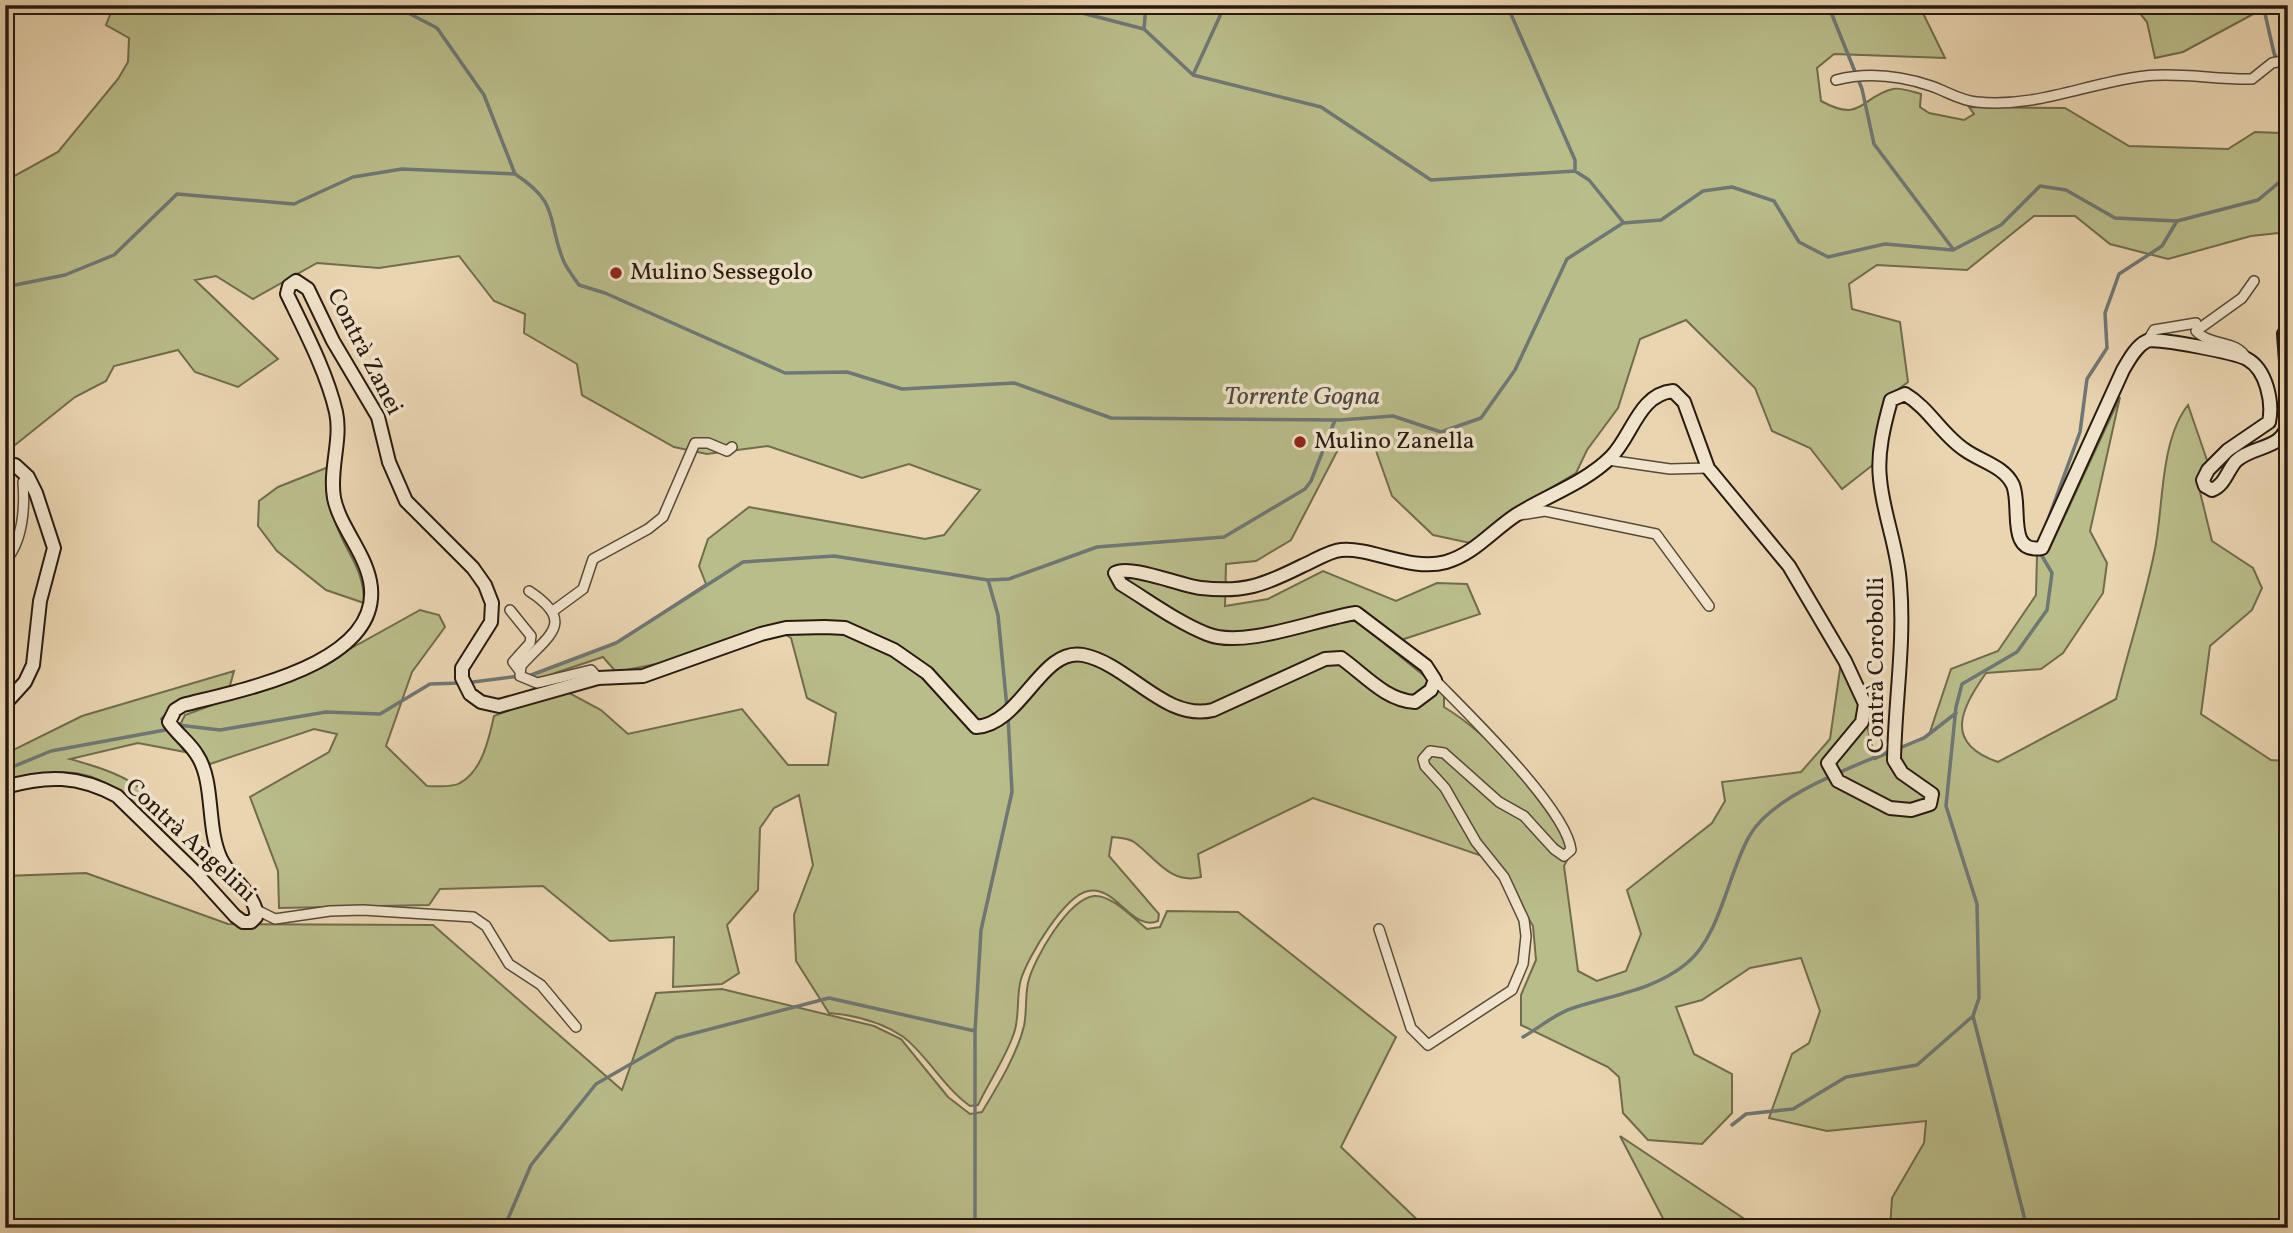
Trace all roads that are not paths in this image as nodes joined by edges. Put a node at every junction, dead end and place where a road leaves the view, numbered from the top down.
1 (2281, 63) edge
2 (1836, 80) dead end
3 (2254, 281) dead end
4 (2196, 323) dead end
5 (2288, 328) edge
6 (2148, 340) junction
7 (2247, 359) junction
8 (2288, 389) edge
9 (2288, 420) edge
10 (732, 447) dead end
11 (1608, 460) junction
12 (5, 467) edge
13 (1709, 468) junction
14 (28, 477) junction
15 (1515, 516) junction
16 (5, 561) edge
17 (529, 592) dead end
18 (1709, 606) dead end
19 (510, 610) dead end
20 (553, 611) junction
21 (519, 670) junction
22 (598, 678) junction
23 (1435, 680) junction
24 (5, 704) edge
25 (5, 788) edge
26 (257, 910) junction
27 (1379, 929) dead end
28 (576, 1027) dead end

1 - 2 street
3 - 7 street
4 - 6 street
5 - 8 street
6 - 7 street
6 - 13 street, Contrà Corobolli
7 - 9 street
10 - 20 street
11 - 13 street
11 - 13 street, Contrà Corobolli
11 - 15 street, Contrà Corobolli
12 - 14 street
14 - 16 street
14 - 24 street
15 - 18 street
15 - 23 street, Contrà Corobolli
17 - 20 street
19 - 21 street
20 - 21 street
21 - 22 street, Contrà Zanei
22 - 23 street, Contrà Zanei
22 - 26 street, Contrà Zanei
23 - 27 street
25 - 26 street, Contrà Angelini
26 - 28 street

